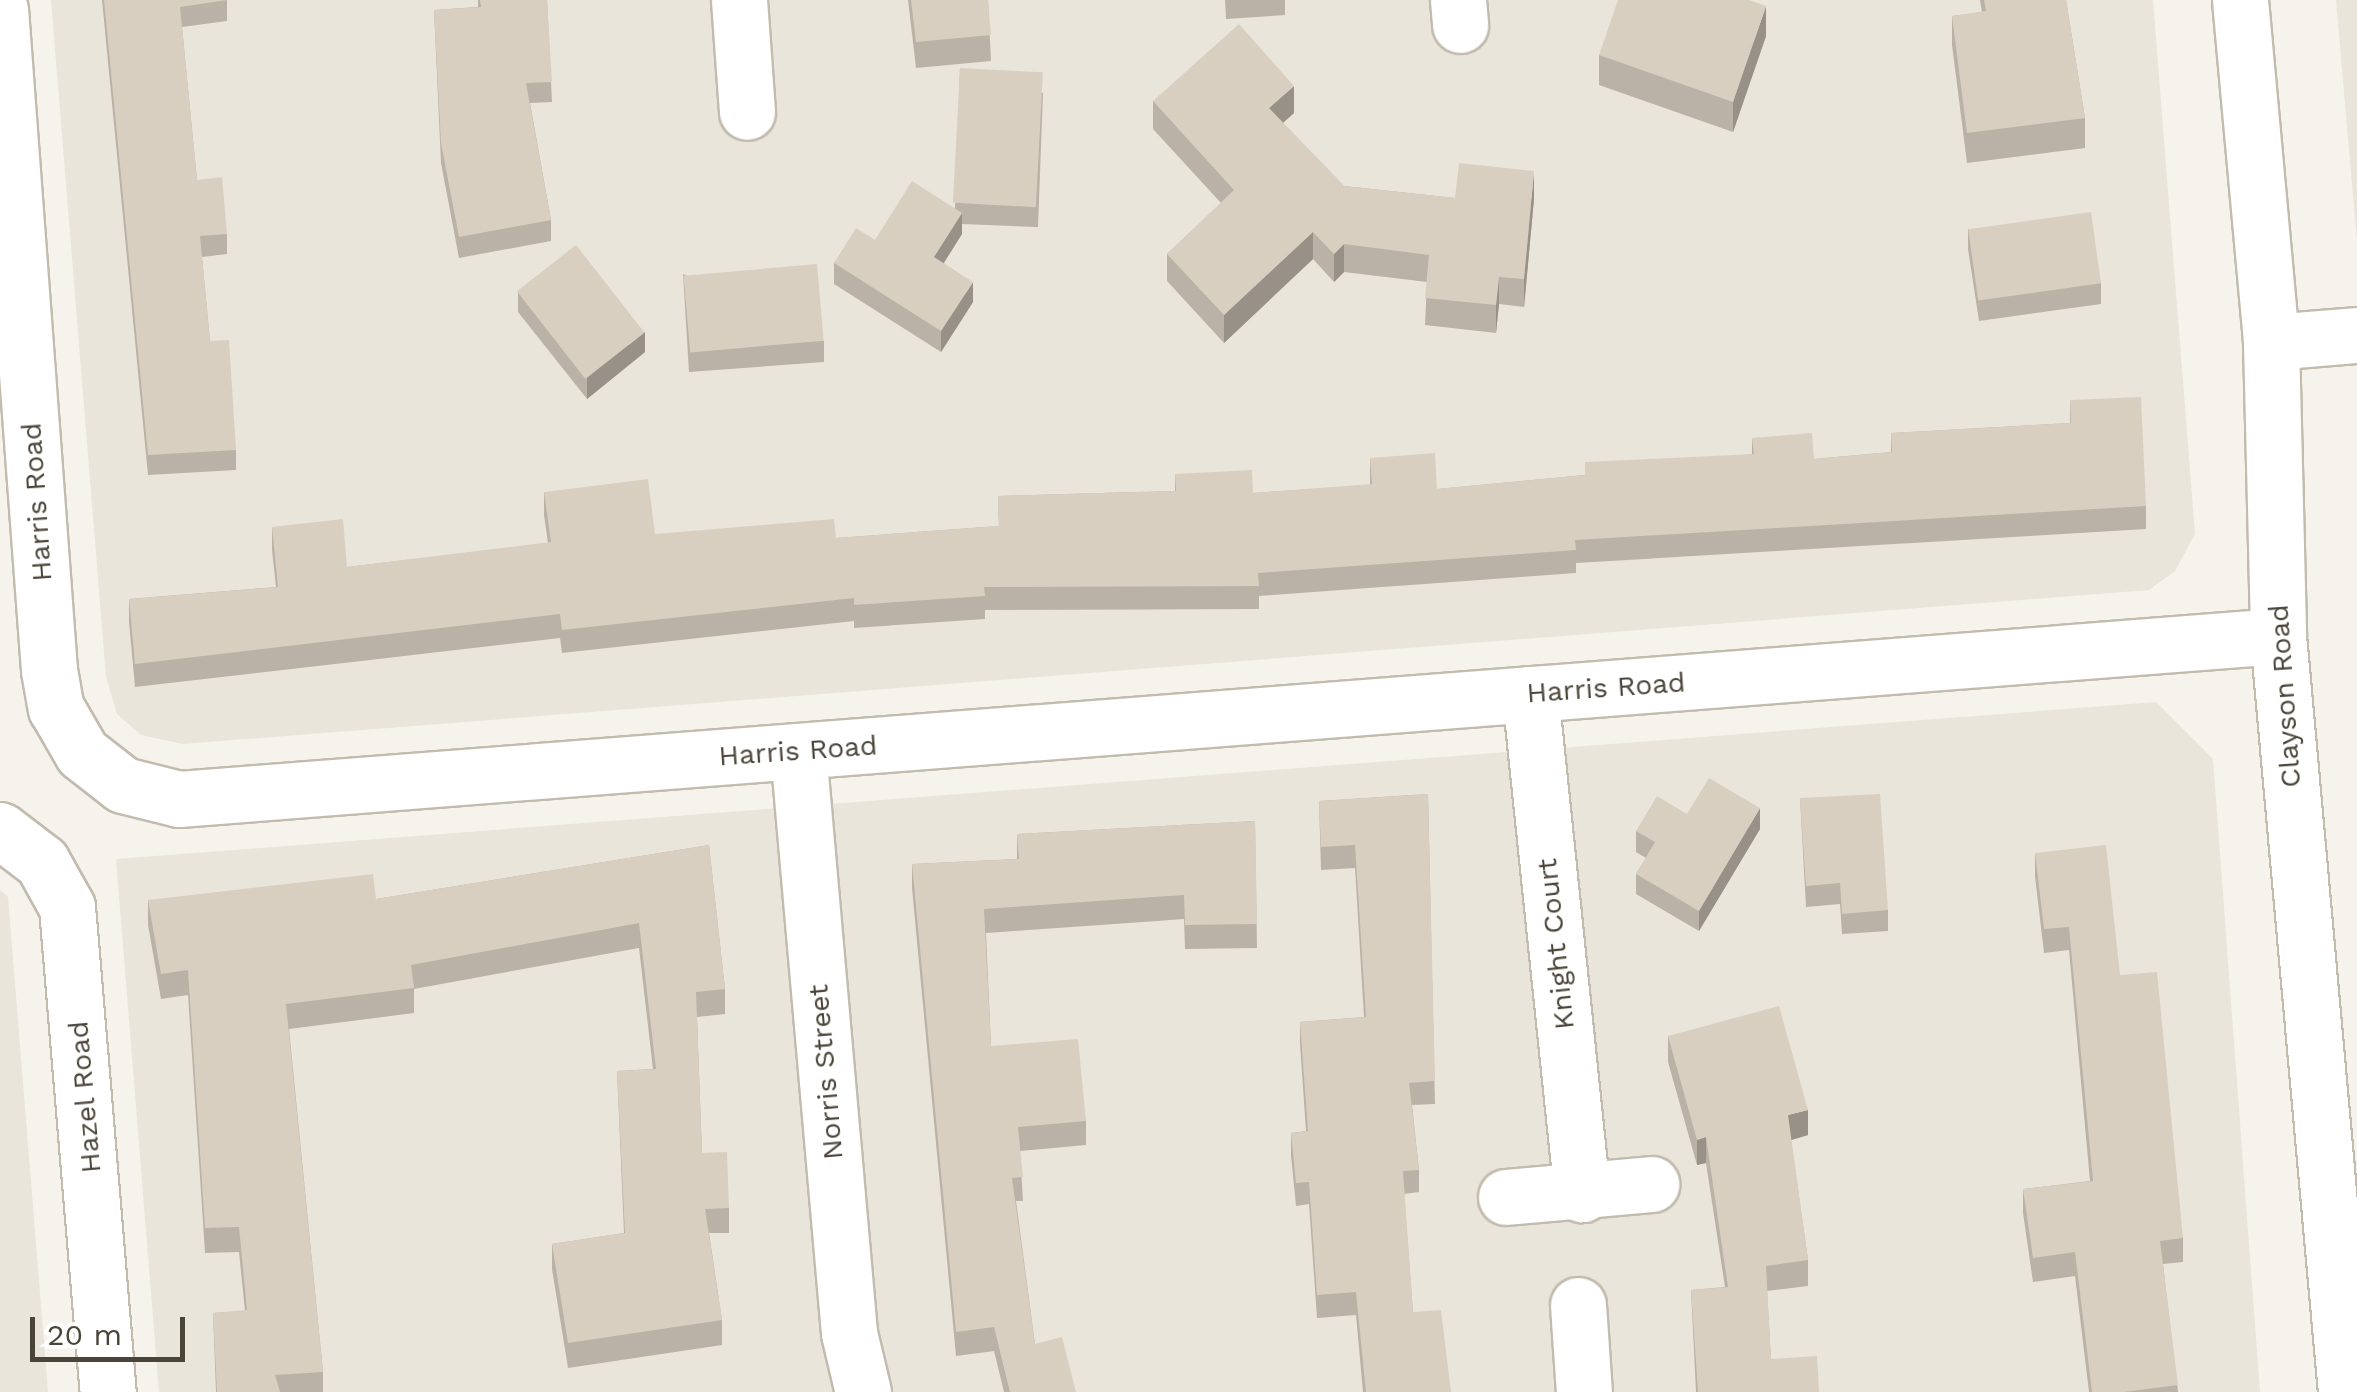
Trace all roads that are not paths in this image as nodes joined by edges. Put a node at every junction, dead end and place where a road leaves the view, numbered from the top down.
1 (738, 0) edge
2 (2240, 0) edge
3 (0, 9) edge
4 (747, 112) dead end
5 (2357, 335) edge
6 (2271, 342) junction
7 (2278, 636) junction
8 (1530, 694) junction
9 (798, 751) junction
10 (0, 830) edge
11 (1650, 1184) dead end
12 (1582, 1194) junction
13 (1506, 1197) dead end
14 (1578, 1305) dead end
15 (108, 1392) edge
16 (863, 1392) edge
17 (1584, 1392) edge
18 (2346, 1392) edge

1 - 4 street
2 - 6 street, Clayson Road
3 - 9 street, Harris Road
5 - 6 street
6 - 7 street, Clayson Road
7 - 8 street, Harris Road
7 - 18 street, Clayson Road
8 - 9 street, Harris Road
8 - 12 street, Knight Court
9 - 16 street, Norris Street
10 - 15 street, Hazel Road
11 - 12 street
12 - 13 street
14 - 17 street

